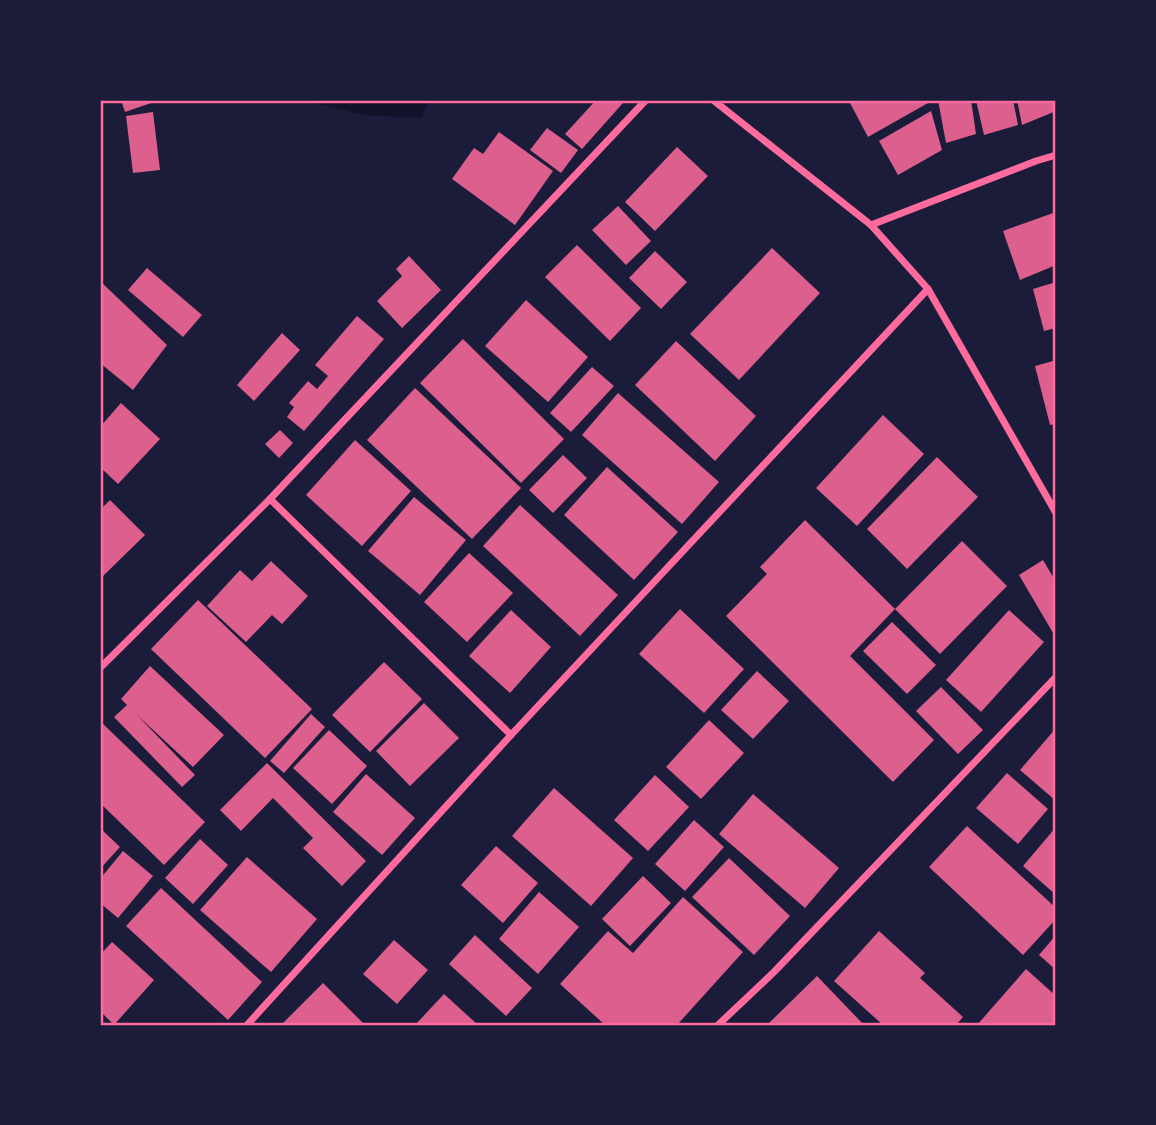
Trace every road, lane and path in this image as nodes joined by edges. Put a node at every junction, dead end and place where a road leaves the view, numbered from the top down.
1 (646, 100) edge
2 (713, 100) edge
3 (1056, 155) edge
4 (871, 225) junction
5 (928, 289) junction
6 (270, 499) junction
7 (1056, 513) edge
8 (100, 668) edge
9 (1056, 677) edge
10 (511, 735) junction
11 (247, 1025) edge
12 (718, 1025) edge

1 - 6 street
2 - 4 street
3 - 4 street
4 - 5 street
5 - 7 street
5 - 10 street
6 - 8 street
6 - 10 street
9 - 12 street
10 - 11 street

